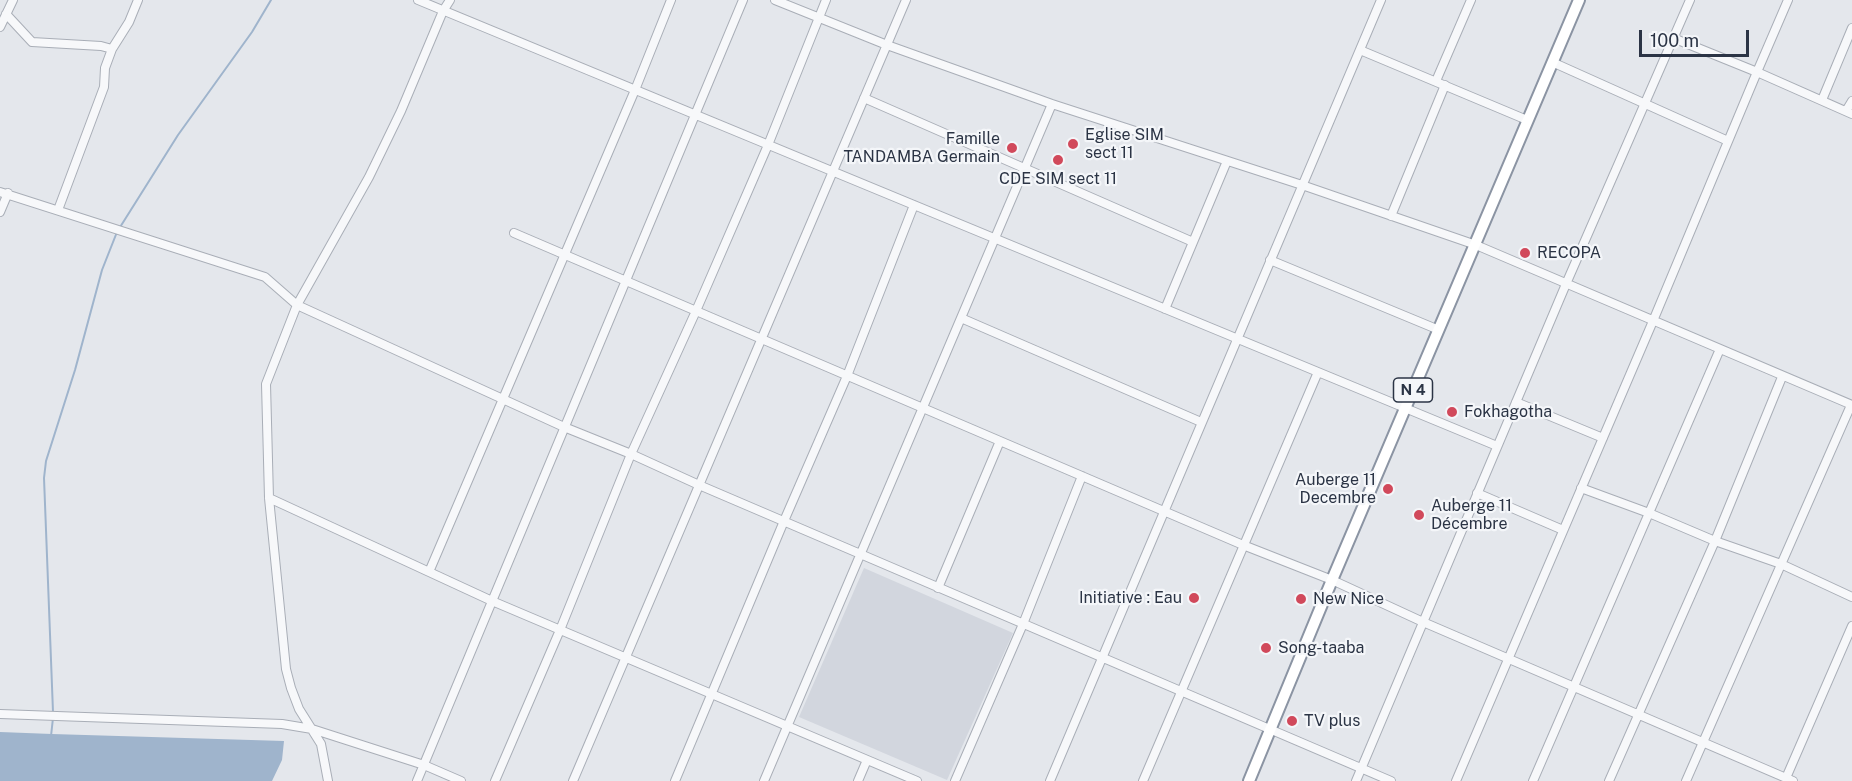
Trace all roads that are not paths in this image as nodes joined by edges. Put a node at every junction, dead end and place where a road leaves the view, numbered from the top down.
1 (13, 0) edge
2 (138, 0) edge
3 (418, 0) edge
4 (450, 0) edge
5 (671, 0) edge
6 (743, 0) edge
7 (775, 0) edge
8 (826, 0) edge
9 (906, 0) edge
10 (1381, 0) edge
11 (1471, 0) edge
12 (1579, 0) edge
13 (1690, 0) edge
14 (1788, 0) edge
15 (443, 11) junction
16 (6, 14) junction
17 (818, 18) junction
18 (0, 27) edge
19 (1852, 28) edge
20 (1673, 38) junction
21 (887, 45) junction
22 (112, 49) junction
23 (1360, 50) junction
24 (1552, 62) junction
25 (1756, 72) junction
26 (1436, 81) junction
27 (1445, 85) junction
28 (635, 90) junction
29 (864, 98) junction
30 (1822, 100) junction
31 (1852, 101) edge
32 (1644, 103) junction
33 (1052, 104) junction
34 (1849, 112) edge
35 (695, 115) junction
36 (1527, 120) junction
37 (1728, 141) junction
38 (768, 145) junction
39 (1227, 161) junction
40 (1025, 168) junction
41 (833, 172) junction
42 (1302, 185) junction
43 (4, 193) edge
44 (914, 205) junction
45 (58, 210) junction
46 (0, 212) edge
47 (1391, 216) junction
48 (514, 233) dead end
49 (995, 238) junction
50 (1193, 242) junction
51 (1476, 245) junction
52 (564, 255) junction
53 (1270, 260) junction
54 (626, 281) junction
55 (1566, 284) junction
56 (297, 305) junction
57 (1165, 309) junction
58 (696, 311) junction
59 (961, 318) junction
60 (1653, 321) junction
61 (1439, 330) junction
62 (762, 339) junction
63 (1237, 339) junction
64 (1720, 349) junction
65 (1318, 372) junction
66 (847, 376) junction
67 (1782, 377) junction
68 (503, 398) junction
69 (1516, 402) junction
70 (1851, 405) edge
71 (922, 408) junction
72 (1405, 409) junction
73 (1201, 422) junction
74 (564, 427) junction
75 (1603, 438) junction
76 (1000, 441) junction
77 (1497, 446) junction
78 (631, 454) junction
79 (1082, 477) junction
80 (699, 485) junction
81 (1581, 488) junction
82 (1477, 493) junction
83 (269, 498) junction
84 (1163, 511) junction
85 (1649, 513) junction
86 (784, 521) junction
87 (1563, 530) junction
88 (1715, 541) junction
89 (1243, 545) junction
90 (862, 555) junction
91 (1781, 564) junction
92 (429, 572) junction
93 (1332, 580) junction
94 (939, 588) junction
95 (1852, 597) edge
96 (492, 602) junction
97 (1423, 622) junction
98 (1023, 624) junction
99 (1852, 626) edge
100 (560, 630) junction
101 (1102, 657) junction
102 (626, 658) junction
103 (1508, 659) junction
104 (1574, 687) junction
105 (1181, 691) junction
106 (711, 694) junction
107 (0, 714) edge
108 (1638, 715) junction
109 (787, 726) junction
110 (312, 729) junction
111 (1271, 730) junction
112 (1703, 742) junction
113 (867, 760) junction
114 (424, 765) junction
115 (1361, 768) junction
116 (1790, 780) edge
117 (328, 781) edge
118 (417, 781) edge
119 (461, 781) edge
120 (495, 781) edge
121 (573, 781) edge
122 (675, 781) edge
123 (764, 781) edge
124 (858, 781) edge
125 (917, 781) edge
126 (954, 781) edge
127 (1050, 781) edge
128 (1143, 781) edge
129 (1250, 781) edge
130 (1356, 781) edge
131 (1390, 781) edge
132 (1456, 781) edge
133 (1533, 781) edge
134 (1609, 781) edge
135 (1686, 781) edge

1 - 16 street
2 - 22 street
3 - 15 street
4 - 15 street
5 - 28 street
6 - 35 street
7 - 17 street
8 - 17 street
9 - 21 street
10 - 23 street
11 - 26 street
12 - 24 highway, N 4
13 - 20 street
14 - 25 street
15 - 28 street
15 - 56 street
16 - 18 street
16 - 22 street
17 - 21 street
17 - 38 street
19 - 30 street
20 - 25 street
20 - 32 street
21 - 29 street
21 - 33 street
22 - 45 street
23 - 26 street
23 - 42 street
24 - 32 street
24 - 36 highway, N 4
25 - 30 street
25 - 37 street
26 - 27 street
27 - 36 street
27 - 47 street
28 - 35 street
28 - 52 street
29 - 40 street
29 - 41 street
30 - 34 street
31 - 34 street
32 - 37 street
32 - 55 street
33 - 39 street
33 - 40 street
35 - 38 street
35 - 54 street
36 - 51 highway, N 4
37 - 60 street
38 - 41 street
38 - 58 street
39 - 42 street
39 - 50 street
40 - 49 street
40 - 50 street
41 - 44 street
41 - 62 street
42 - 47 street
42 - 53 street
43 - 45 street
43 - 46 street
44 - 49 street
44 - 66 street
45 - 56 street
47 - 51 street
48 - 52 street
49 - 57 street
49 - 59 street
50 - 57 street
51 - 55 street
51 - 61 highway, N 4
52 - 54 street
52 - 68 street
53 - 61 street
53 - 63 street
54 - 58 street
54 - 74 street
55 - 60 street
55 - 69 street
56 - 68 street
56 - 83 street
57 - 63 street
58 - 62 street
58 - 78 street
59 - 71 street
59 - 73 street
60 - 64 street
60 - 75 street
61 - 72 highway, N 4
62 - 66 street
62 - 80 street
63 - 65 street
63 - 73 street
64 - 67 street
64 - 85 street
65 - 72 street
65 - 89 street
66 - 71 street
66 - 86 street
67 - 70 street
67 - 88 street
68 - 74 street
68 - 92 street
69 - 75 street
69 - 77 street
70 - 91 street
71 - 76 street
71 - 90 street
72 - 77 street
72 - 93 highway, N 4
73 - 84 street
74 - 78 street
74 - 96 street
75 - 81 street
76 - 79 street
76 - 94 street
77 - 82 street
78 - 80 street
78 - 100 street
79 - 84 street
79 - 98 street
80 - 86 street
80 - 102 street
81 - 85 street
81 - 87 street
82 - 87 street
82 - 97 street
83 - 92 street
83 - 110 street
84 - 89 street
84 - 101 street
85 - 88 street
85 - 104 street
86 - 90 street
86 - 106 street
87 - 103 street
88 - 91 street
88 - 108 street
89 - 93 street
89 - 105 street
90 - 94 street
90 - 109 street
91 - 95 street
91 - 112 street
92 - 96 street
93 - 97 street
93 - 111 highway, N 4
94 - 98 street
96 - 100 street
96 - 114 street
97 - 103 street
97 - 115 street
98 - 101 street
98 - 126 street
99 - 116 street
100 - 102 street
100 - 120 street
101 - 105 street
101 - 127 street
102 - 106 street
102 - 121 street
103 - 104 street
103 - 132 street
104 - 108 street
104 - 133 street
105 - 111 street
105 - 128 street
106 - 109 street
106 - 122 street
107 - 110 street
108 - 112 street
108 - 134 street
109 - 113 street
109 - 123 street
110 - 114 street
110 - 117 street
111 - 115 street
111 - 129 highway, N 4
112 - 116 street
112 - 135 street
113 - 124 street
113 - 125 street
114 - 118 street
114 - 119 street
115 - 130 street
115 - 131 street

